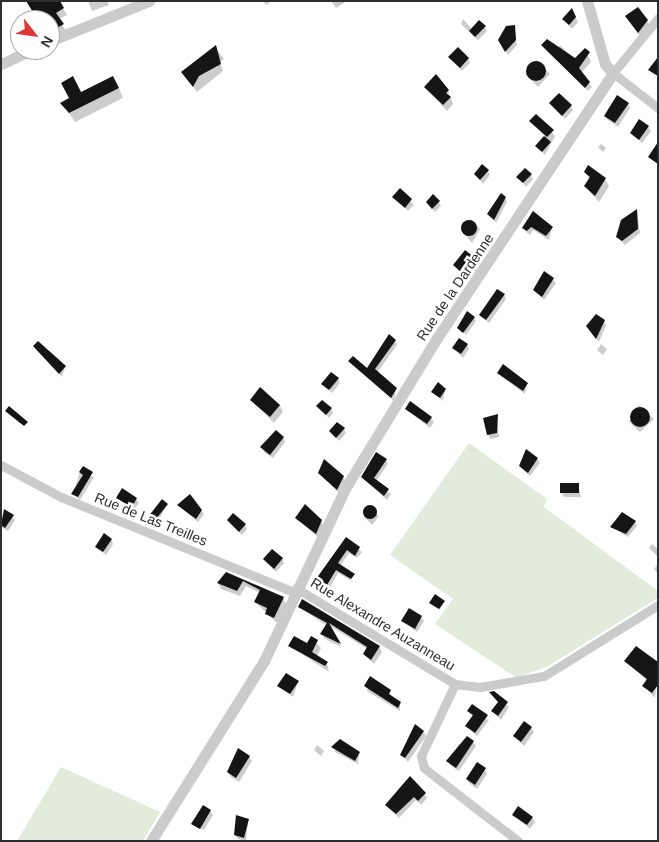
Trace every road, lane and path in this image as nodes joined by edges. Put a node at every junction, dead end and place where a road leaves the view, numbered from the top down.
1 (149, 1) edge
2 (587, 1) edge
3 (658, 18) edge
4 (60, 37) edge
5 (613, 73) junction
6 (658, 108) edge
7 (1, 465) edge
8 (295, 590) junction
9 (658, 605) edge
10 (455, 684) junction
11 (151, 841) edge
12 (518, 841) edge

1 - 4 street
2 - 5 street
3 - 5 street
5 - 6 street
5 - 8 street, Rue de la Dardenne
7 - 8 street, Rue de Las Treilles
8 - 10 street, Rue Alexandre Auzanneau
8 - 11 street, Rue de la Dardenne
9 - 10 street
10 - 12 street

